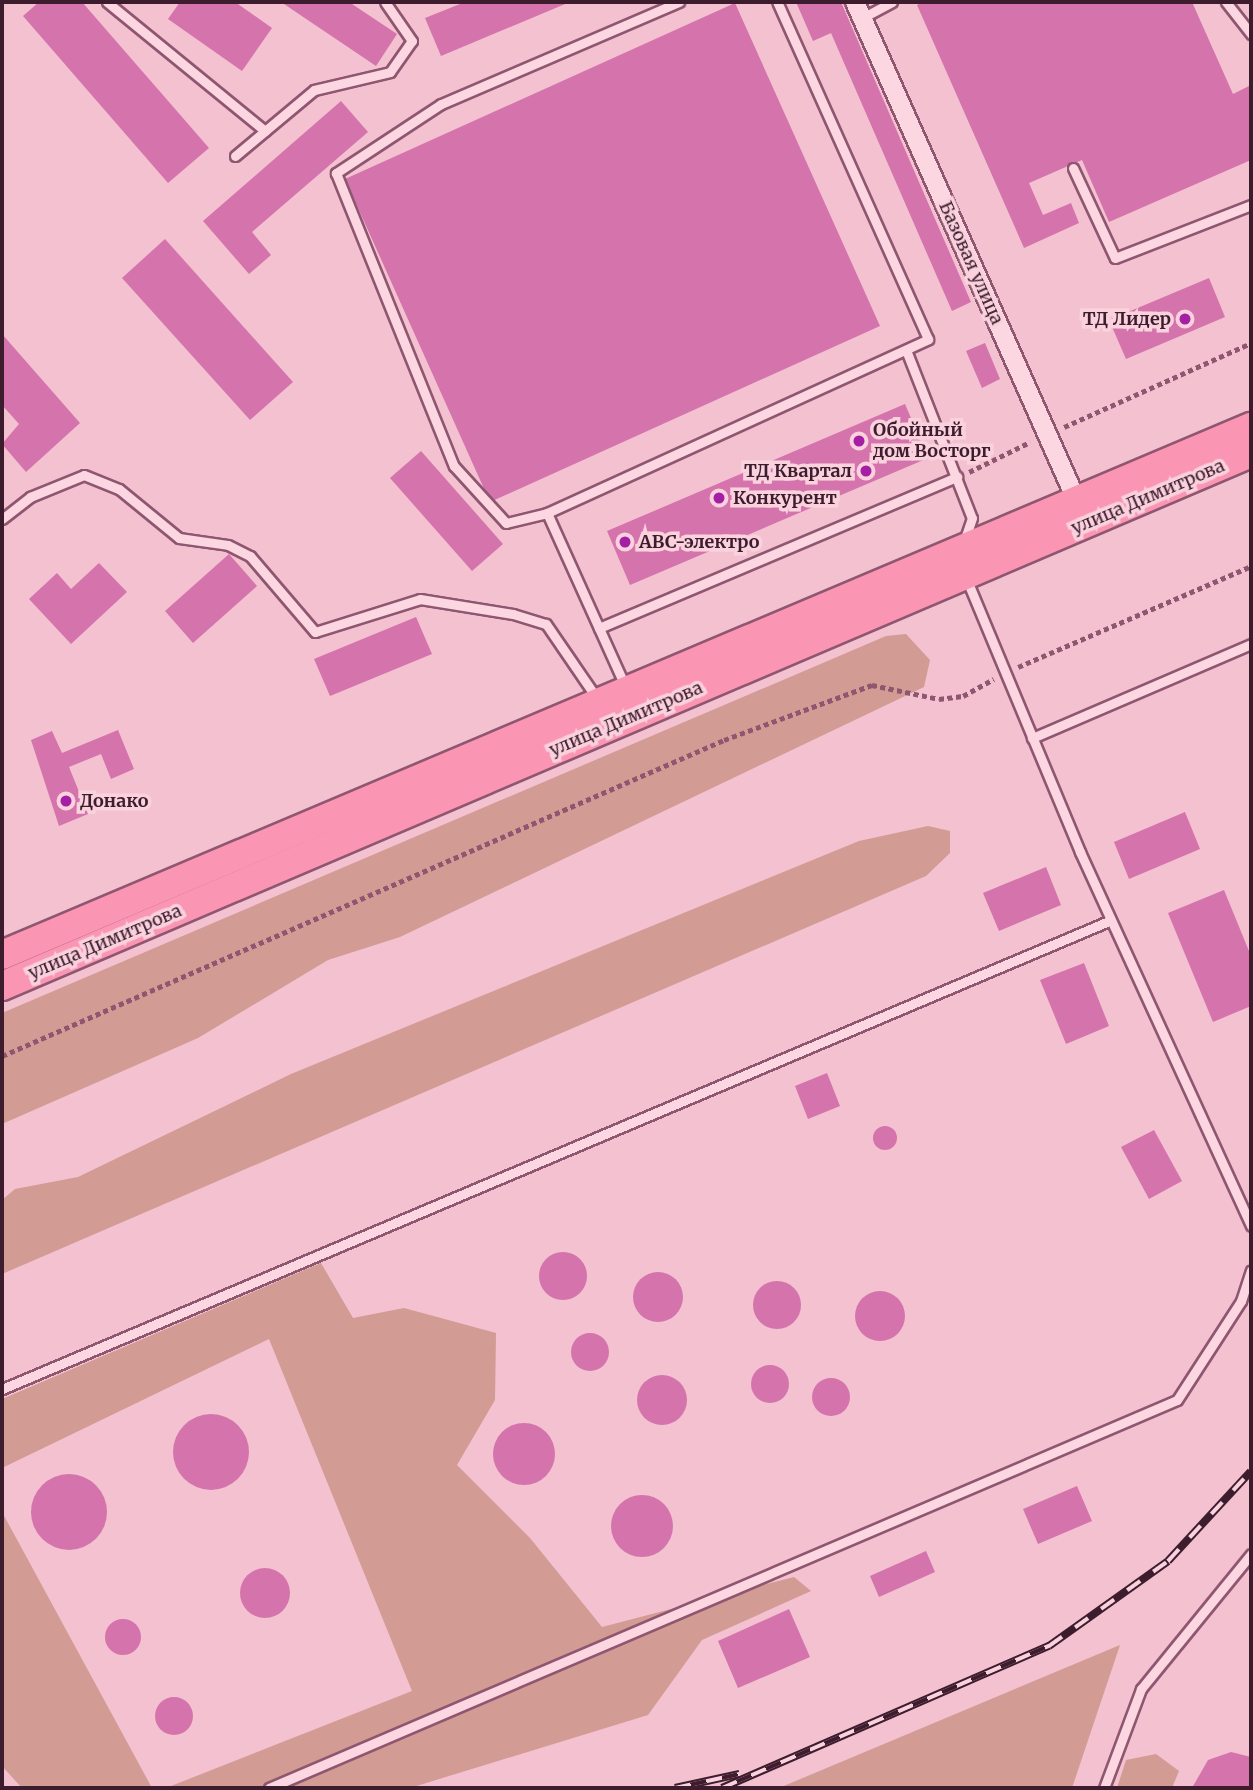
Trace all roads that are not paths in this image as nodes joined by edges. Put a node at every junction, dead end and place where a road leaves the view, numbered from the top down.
1 (107, 2) edge
2 (385, 2) edge
3 (679, 2) edge
4 (776, 2) edge
5 (892, 2) edge
6 (1226, 2) edge
7 (858, 10) edge
8 (1251, 34) edge
9 (265, 131) junction
10 (235, 156) dead end
11 (1073, 168) dead end
12 (1251, 205) edge
13 (906, 350) junction
14 (1251, 427) edge
15 (1251, 453) edge
16 (957, 477) junction
17 (547, 513) junction
18 (1082, 513) junction
19 (2, 519) edge
20 (962, 566) junction
21 (599, 628) junction
22 (1251, 644) edge
23 (628, 692) junction
24 (601, 705) junction
25 (1032, 738) junction
26 (1111, 920) junction
27 (2, 955) edge
28 (2, 986) edge
29 (1251, 1227) edge
30 (1251, 1271) edge
31 (2, 1389) edge
32 (1251, 1554) edge
33 (269, 1788) edge
34 (1104, 1788) edge

1 - 9 lane
2 - 9 lane
3 - 17 lane
4 - 13 lane
5 - 7 lane
6 - 8 lane
7 - 18 street, Базовая улица
9 - 10 lane
11 - 12 lane
13 - 16 lane
13 - 17 lane
14 - 18 main road, улица Димитрова
15 - 18 main road, улица Димитрова
16 - 20 lane
16 - 21 lane
17 - 21 lane
18 - 20 main road, улица Димитрова
19 - 24 lane
20 - 23 main road, улица Димитрова
20 - 25 lane
20 - 28 main road, улица Димитрова
21 - 23 lane
22 - 25 lane
23 - 24 main road, улица Димитрова
24 - 27 main road, улица Димитрова
25 - 26 lane
26 - 29 lane
26 - 31 lane
30 - 33 lane
32 - 34 lane

